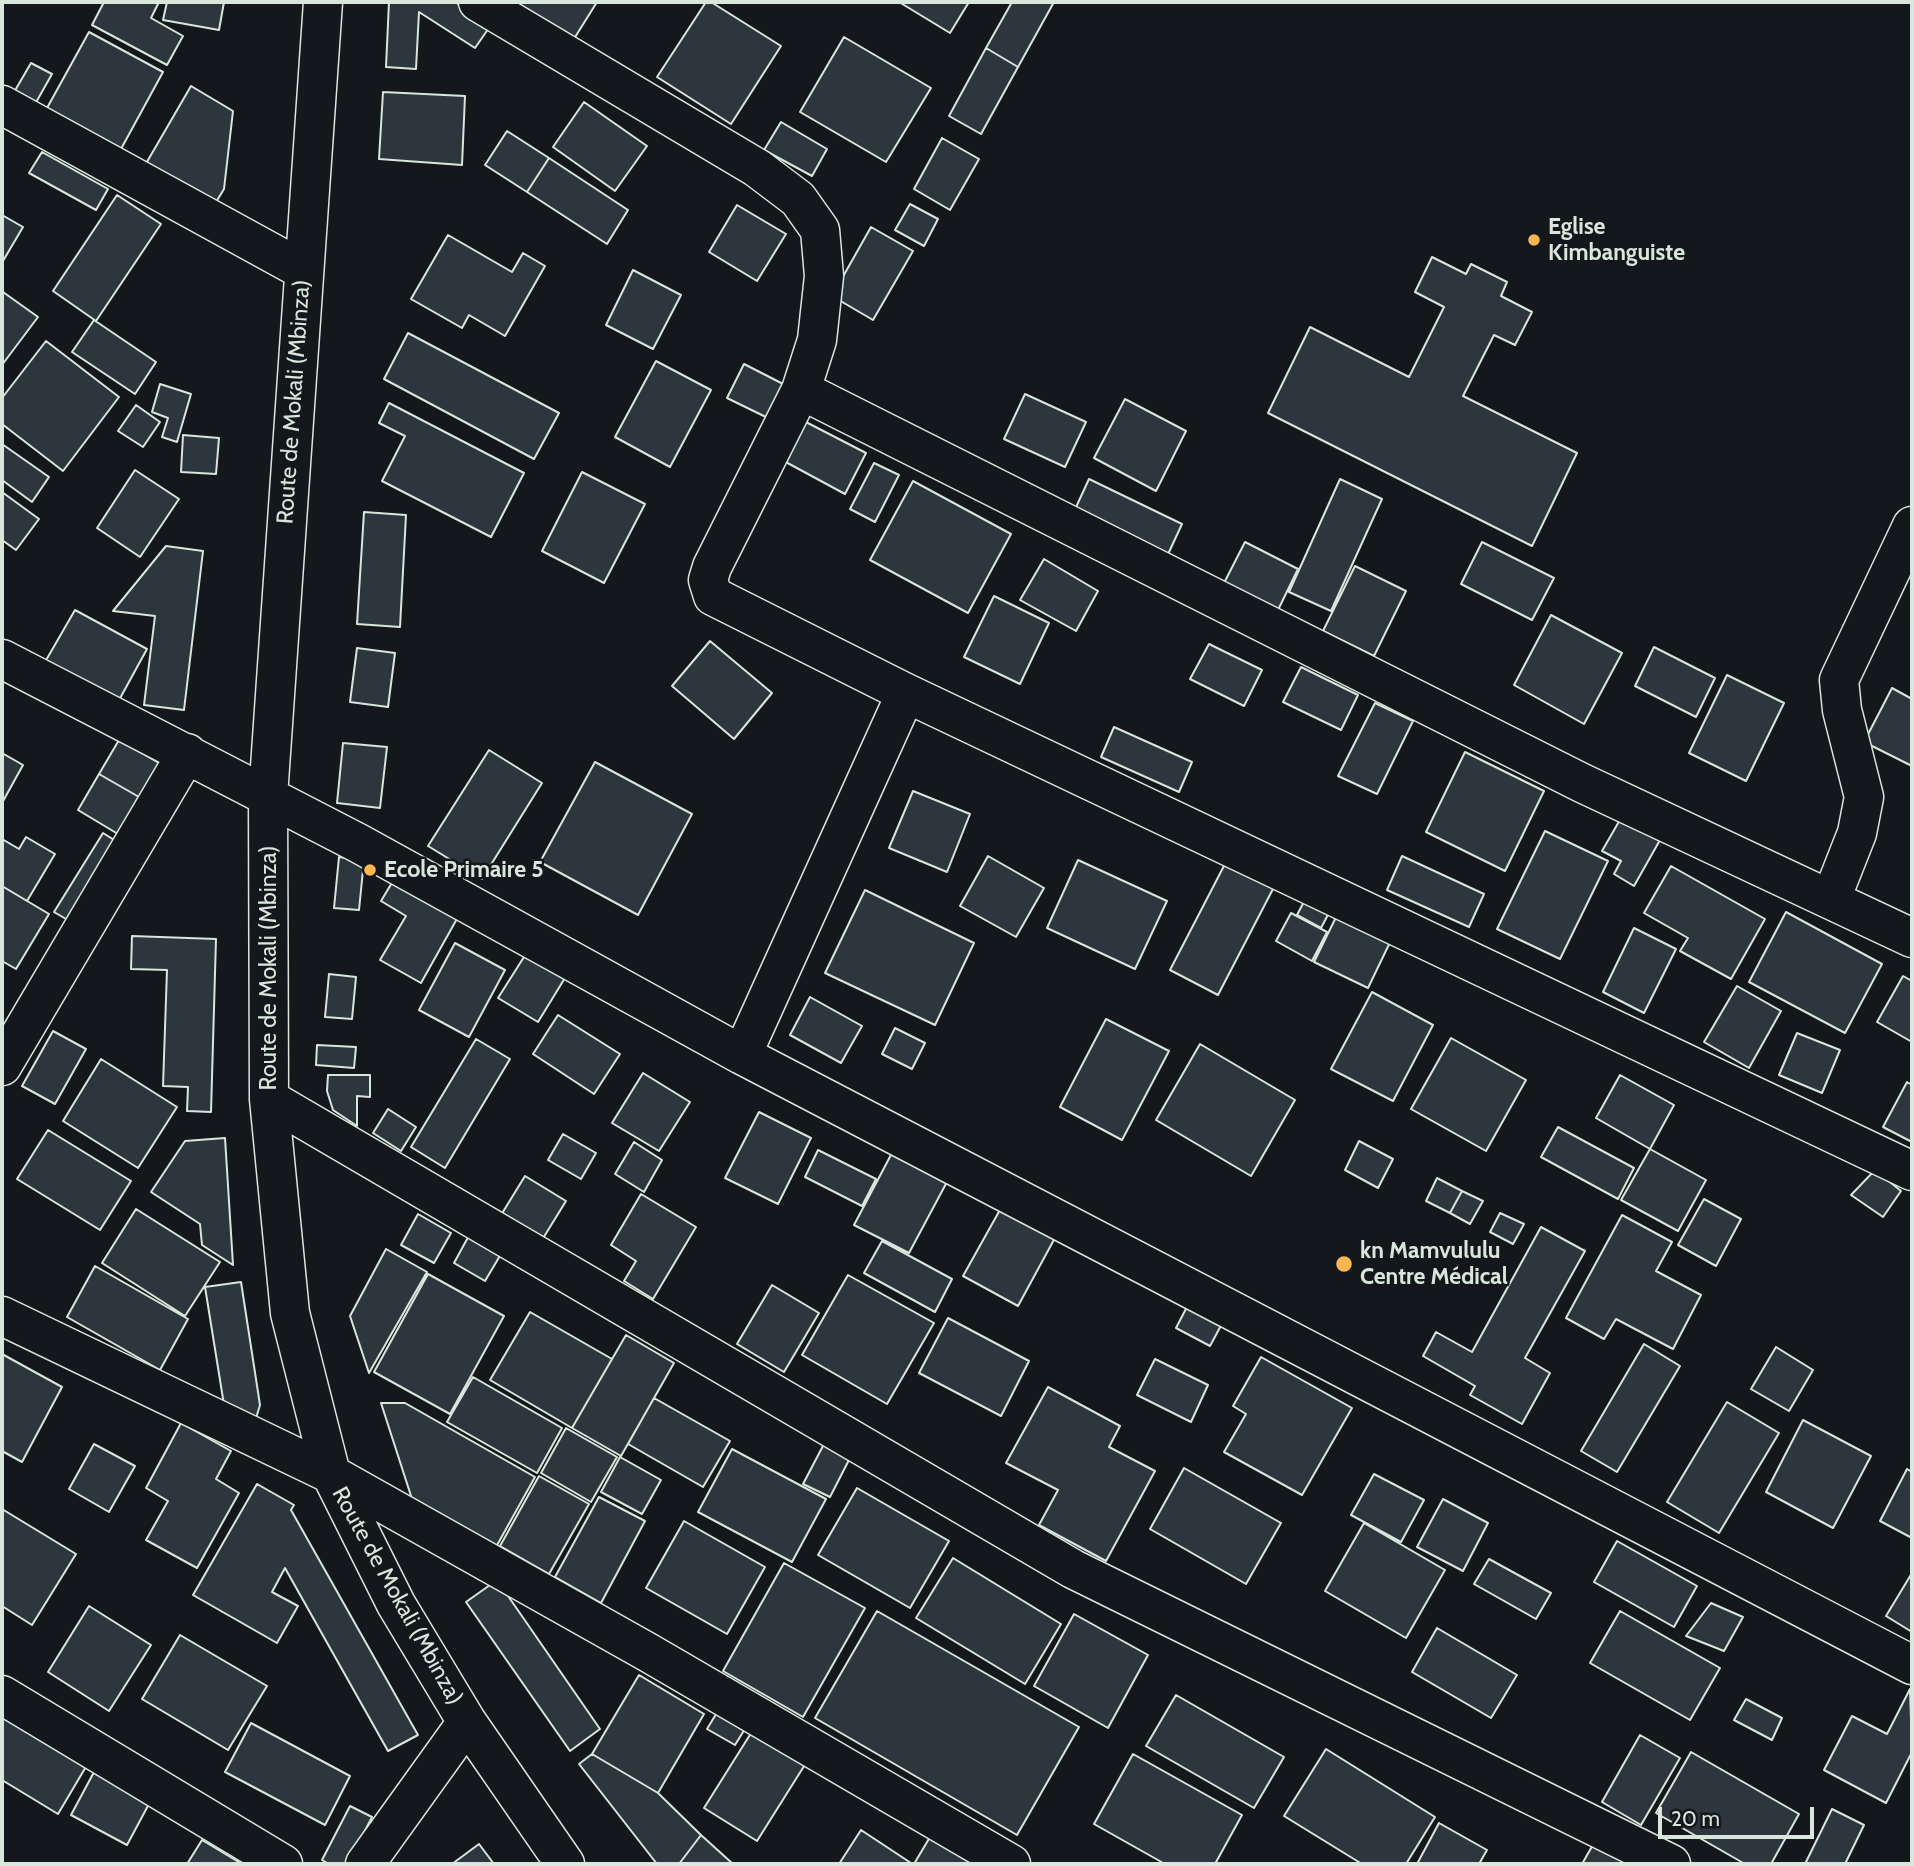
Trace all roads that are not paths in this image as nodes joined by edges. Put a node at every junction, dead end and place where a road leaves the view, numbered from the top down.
1 (323, 2) edge
2 (478, 2) edge
3 (2, 105) edge
4 (303, 270) junction
5 (802, 390) junction
6 (1912, 526) edge
7 (2, 659) edge
8 (906, 693) junction
9 (187, 752) junction
10 (268, 796) junction
11 (1830, 900) junction
12 (1912, 938) edge
13 (742, 1055) junction
14 (2, 1066) edge
15 (269, 1099) junction
16 (1912, 1171) edge
17 (2, 1316) edge
18 (331, 1474) junction
19 (1912, 1665) edge
20 (2, 1695) edge
21 (467, 1722) junction
22 (283, 1864) edge
23 (365, 1864) edge
24 (565, 1864) edge
25 (1011, 1864) edge
26 (1671, 1864) edge

1 - 4 street, Route de Mokali (Mbinza)
2 - 5 street
3 - 4 street
4 - 10 street, Route de Mokali (Mbinza)
5 - 8 street
5 - 11 street
6 - 11 street
7 - 9 street
8 - 13 street
8 - 16 street
9 - 10 street
9 - 14 street
10 - 13 street
10 - 15 street, Route de Mokali (Mbinza)
11 - 12 street
13 - 19 street
15 - 18 street, Route de Mokali (Mbinza)
15 - 26 street
17 - 18 street
18 - 21 street, Route de Mokali (Mbinza)
18 - 25 street
20 - 22 street
21 - 23 street
21 - 24 street, Route de Mokali (Mbinza)

